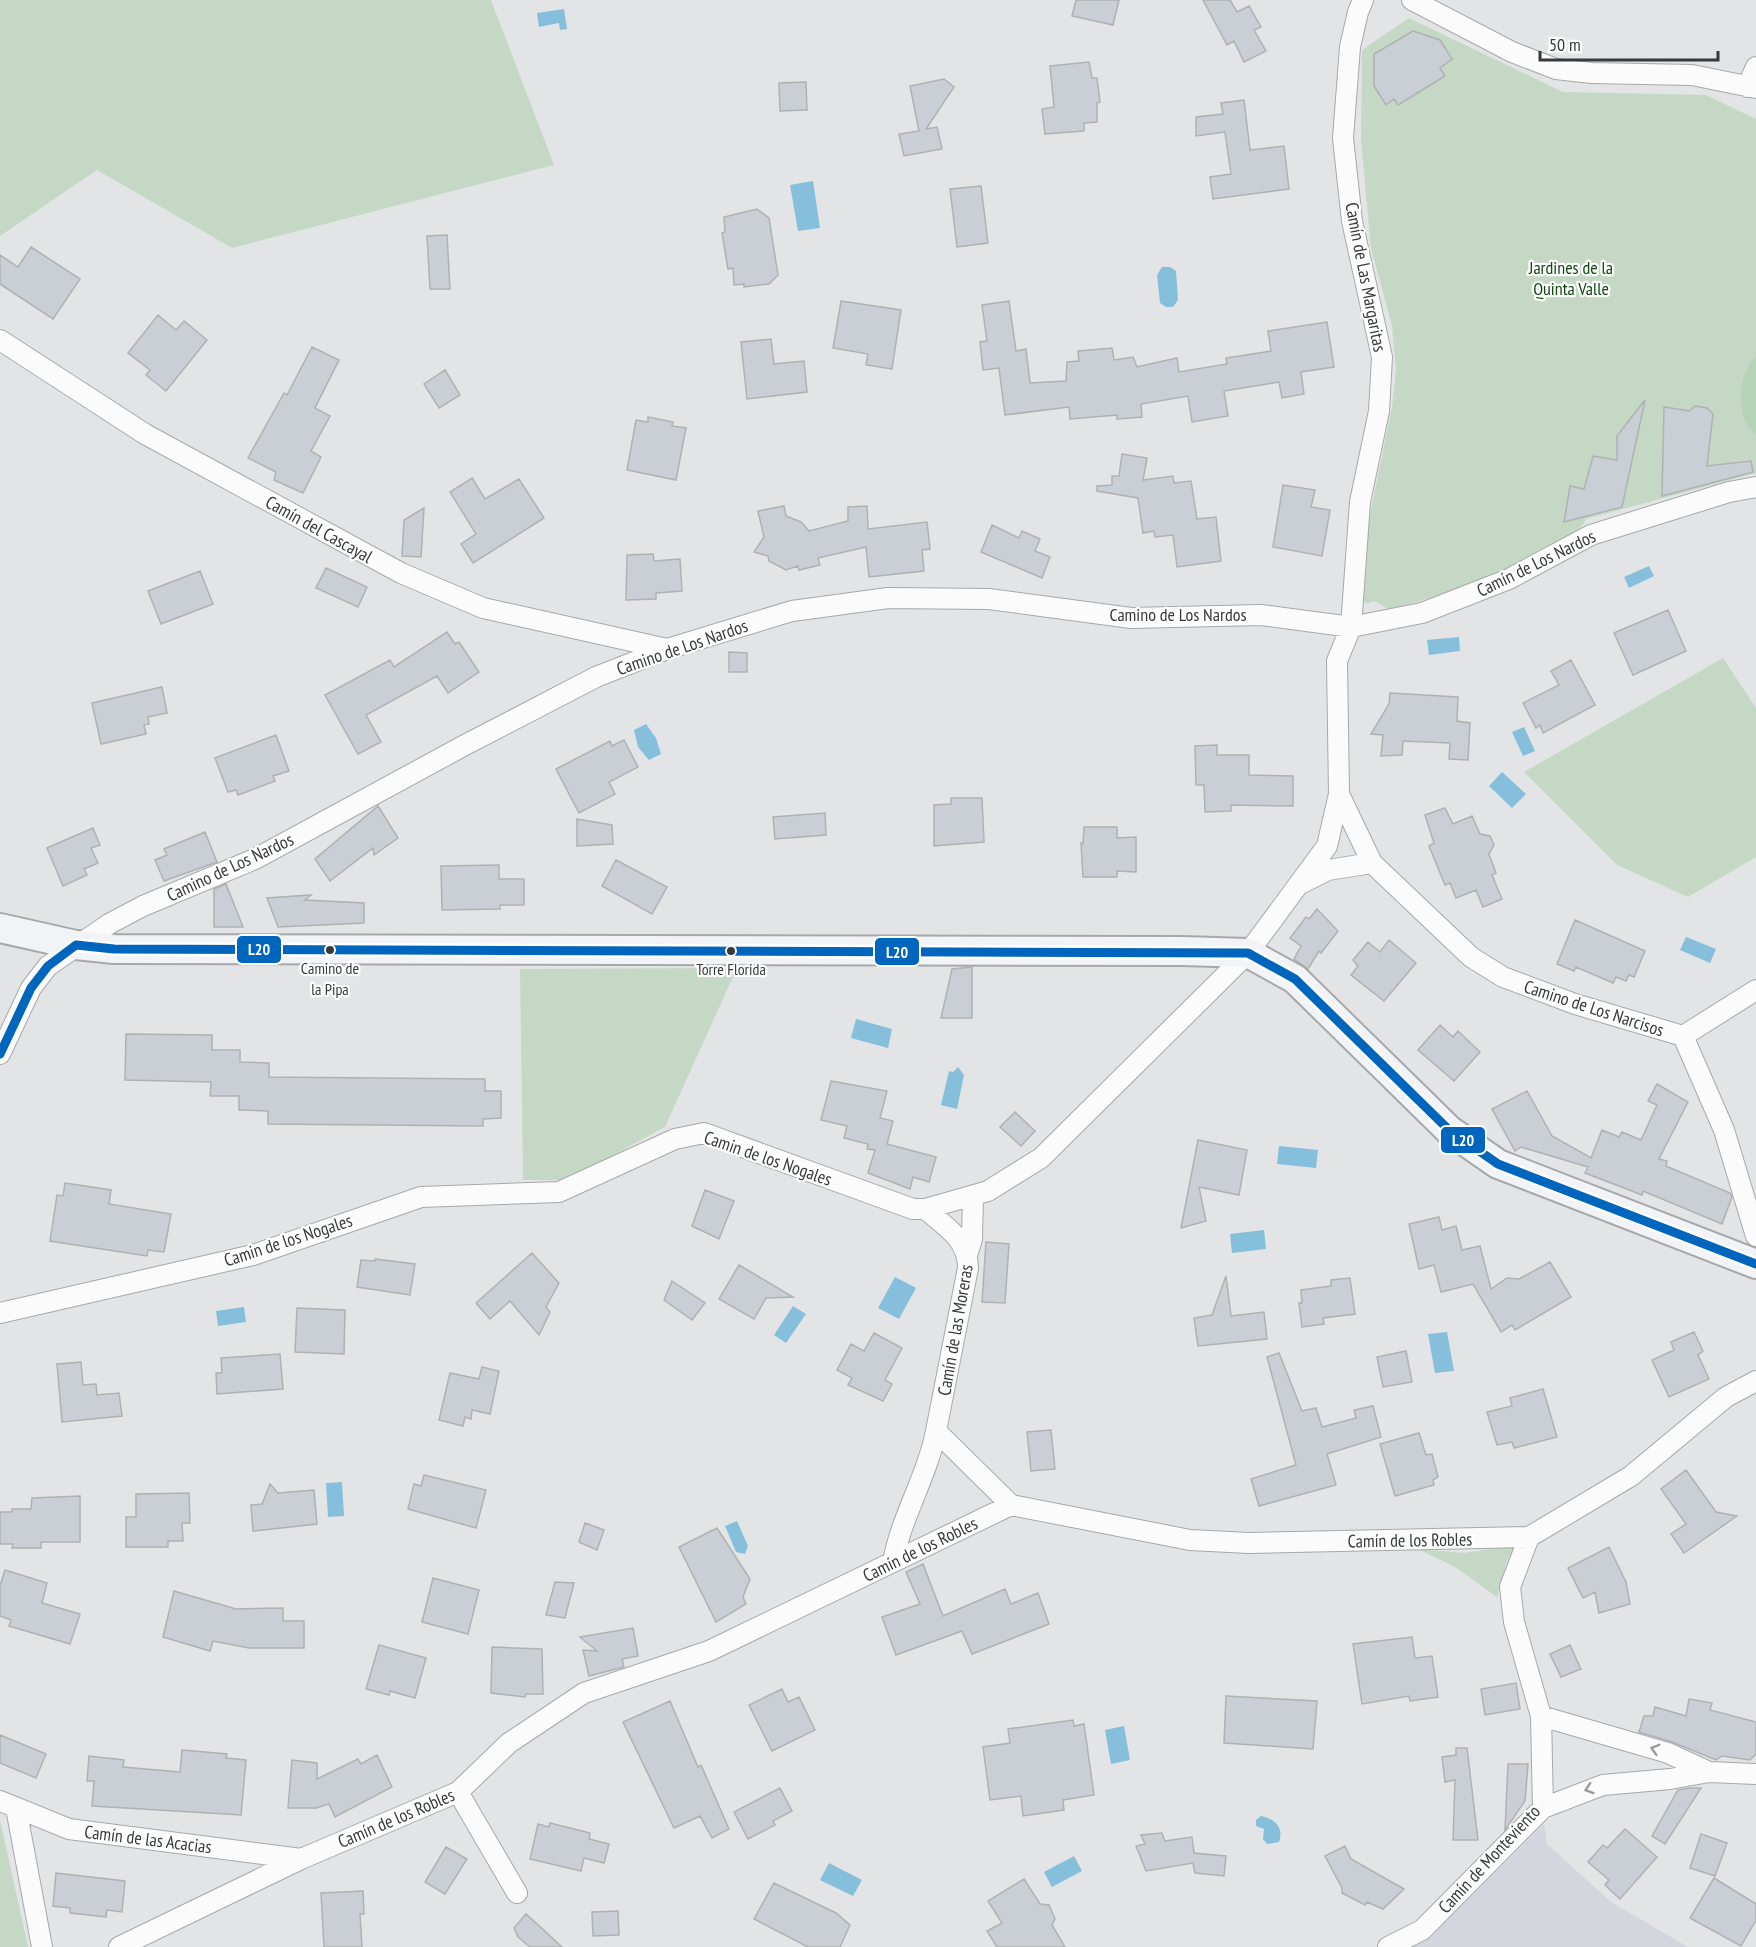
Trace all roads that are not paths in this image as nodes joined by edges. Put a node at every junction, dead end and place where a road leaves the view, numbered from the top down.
1 (1363, 0) edge
2 (1412, 0) edge
3 (1756, 68) edge
4 (1753, 90) edge
5 (0, 340) edge
6 (1756, 487) edge
7 (1351, 627) junction
8 (667, 649) junction
9 (1339, 794) junction
10 (1372, 863) junction
11 (1300, 884) junction
12 (0, 928) edge
13 (76, 945) junction
14 (1248, 953) junction
15 (1756, 990) edge
16 (1683, 1036) junction
17 (0, 1054) edge
18 (973, 1196) junction
19 (925, 1209) junction
20 (968, 1252) junction
21 (1755, 1254) edge
22 (0, 1312) edge
23 (1756, 1381) edge
24 (936, 1431) junction
25 (1011, 1505) junction
26 (1529, 1537) junction
27 (893, 1562) junction
28 (1541, 1716) junction
29 (1709, 1772) junction
30 (1756, 1774) edge
31 (458, 1792) junction
32 (8, 1805) edge
33 (1543, 1808) junction
34 (301, 1859) junction
35 (517, 1893) dead end
36 (42, 1947) edge
37 (119, 1947) edge
38 (1388, 1947) edge

1 - 7 street, Camín de Las Margaritas
2 - 4 street
3 - 4 street
5 - 8 street, Camín del Cascayal
6 - 7 street, Camín de Los Nardos
7 - 8 street, Camino de Los Nardos
7 - 9 street, Camín de Las Margaritas
8 - 13 street, Camino de Los Nardos
9 - 10 street, Camino de Los Narcisos
9 - 11 street, Camin de los Nogales
10 - 11 street
10 - 16 street, Camino de Los Narcisos
11 - 14 street, Camin de los Nogales
12 - 13 street
13 - 14 street
13 - 17 street
14 - 18 street, Camin de los Nogales
14 - 21 street
15 - 16 street
16 - 21 street, Camino de Los Narcisos
18 - 19 street, Camin de los Nogales
18 - 20 street
19 - 20 street, Camín de las Moreras
19 - 22 street, Camin de los Nogales
20 - 24 street, Camín de las Moreras
23 - 26 street, Camín de los Robles
24 - 25 street
24 - 27 street, Camín de las Moreras
25 - 26 street, Camín de los Robles
25 - 27 street, Camín de los Robles
26 - 28 street, Camín de Monteviento
27 - 31 street, Camín de los Robles
29 -> 28 street
28 - 33 street, Camín de Monteviento
29 - 30 street
29 -> 33 street
31 - 34 street, Camín de los Robles
31 - 35 street
32 - 34 street, Camín de las Acacias
32 - 36 street
33 - 38 street, Camín de Monteviento
34 - 37 street, Camín de los Robles

